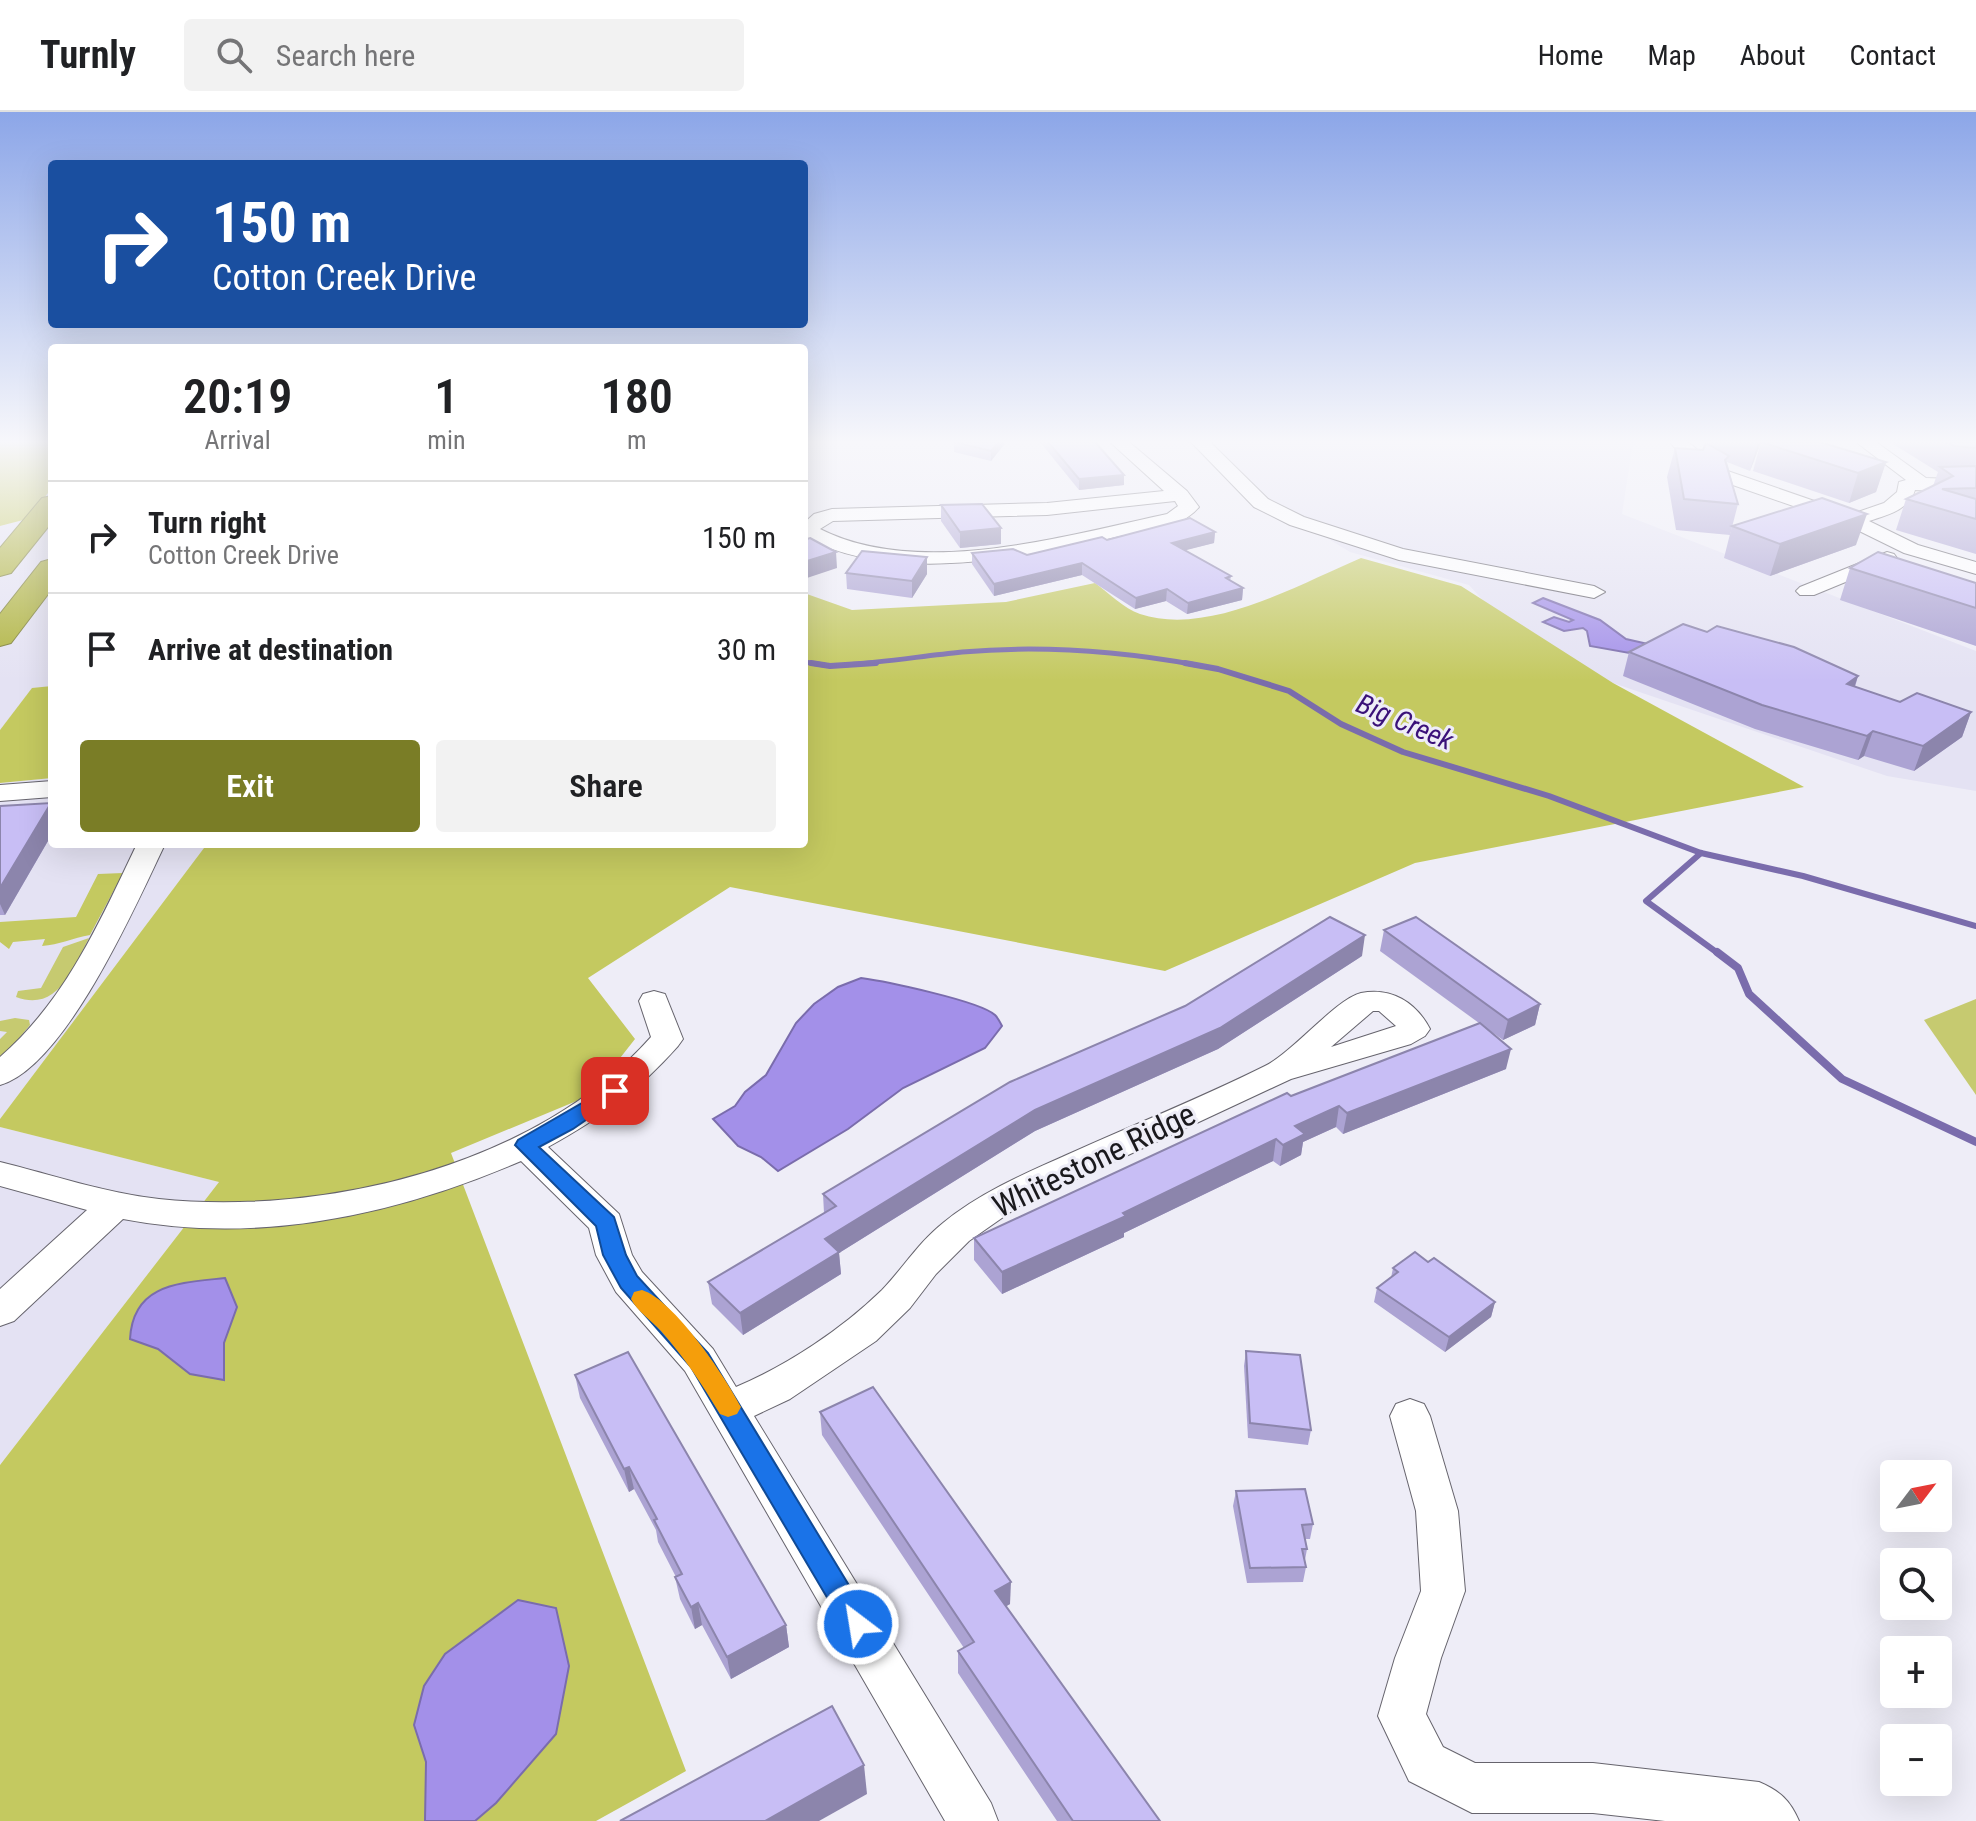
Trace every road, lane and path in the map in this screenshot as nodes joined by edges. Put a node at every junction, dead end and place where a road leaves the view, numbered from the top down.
1 (37, 522) edge
2 (1155, 522) edge
3 (1299, 522) edge
4 (1856, 522) edge
5 (808, 530) edge
6 (1911, 549) junction
7 (0, 567) edge
8 (1976, 568) edge
9 (41, 590) edge
10 (1807, 591) dead end
11 (1594, 592) dead end
12 (0, 636) edge
13 (48, 789) edge
14 (0, 793) edge
15 (149, 848) edge
16 (654, 1001) dead end
17 (1280, 1072) dead end
18 (0, 1074) edge
19 (525, 1145) junction
20 (0, 1174) edge
21 (117, 1204) junction
22 (0, 1311) edge
23 (730, 1408) junction
24 (1410, 1416) dead end
25 (973, 1821) edge
26 (1774, 1821) edge

1 - 7 highway
2 - 5 street
3 - 11 street
4 - 6 street
6 - 8 street
6 - 10 street
9 - 12 highway
13 - 14 street
15 - 18 street
16 - 19 street
17 - 23 street, Whitestone Ridge
19 - 21 street
19 - 23 street
20 - 21 street
21 - 22 street
23 - 25 street
24 - 26 street

